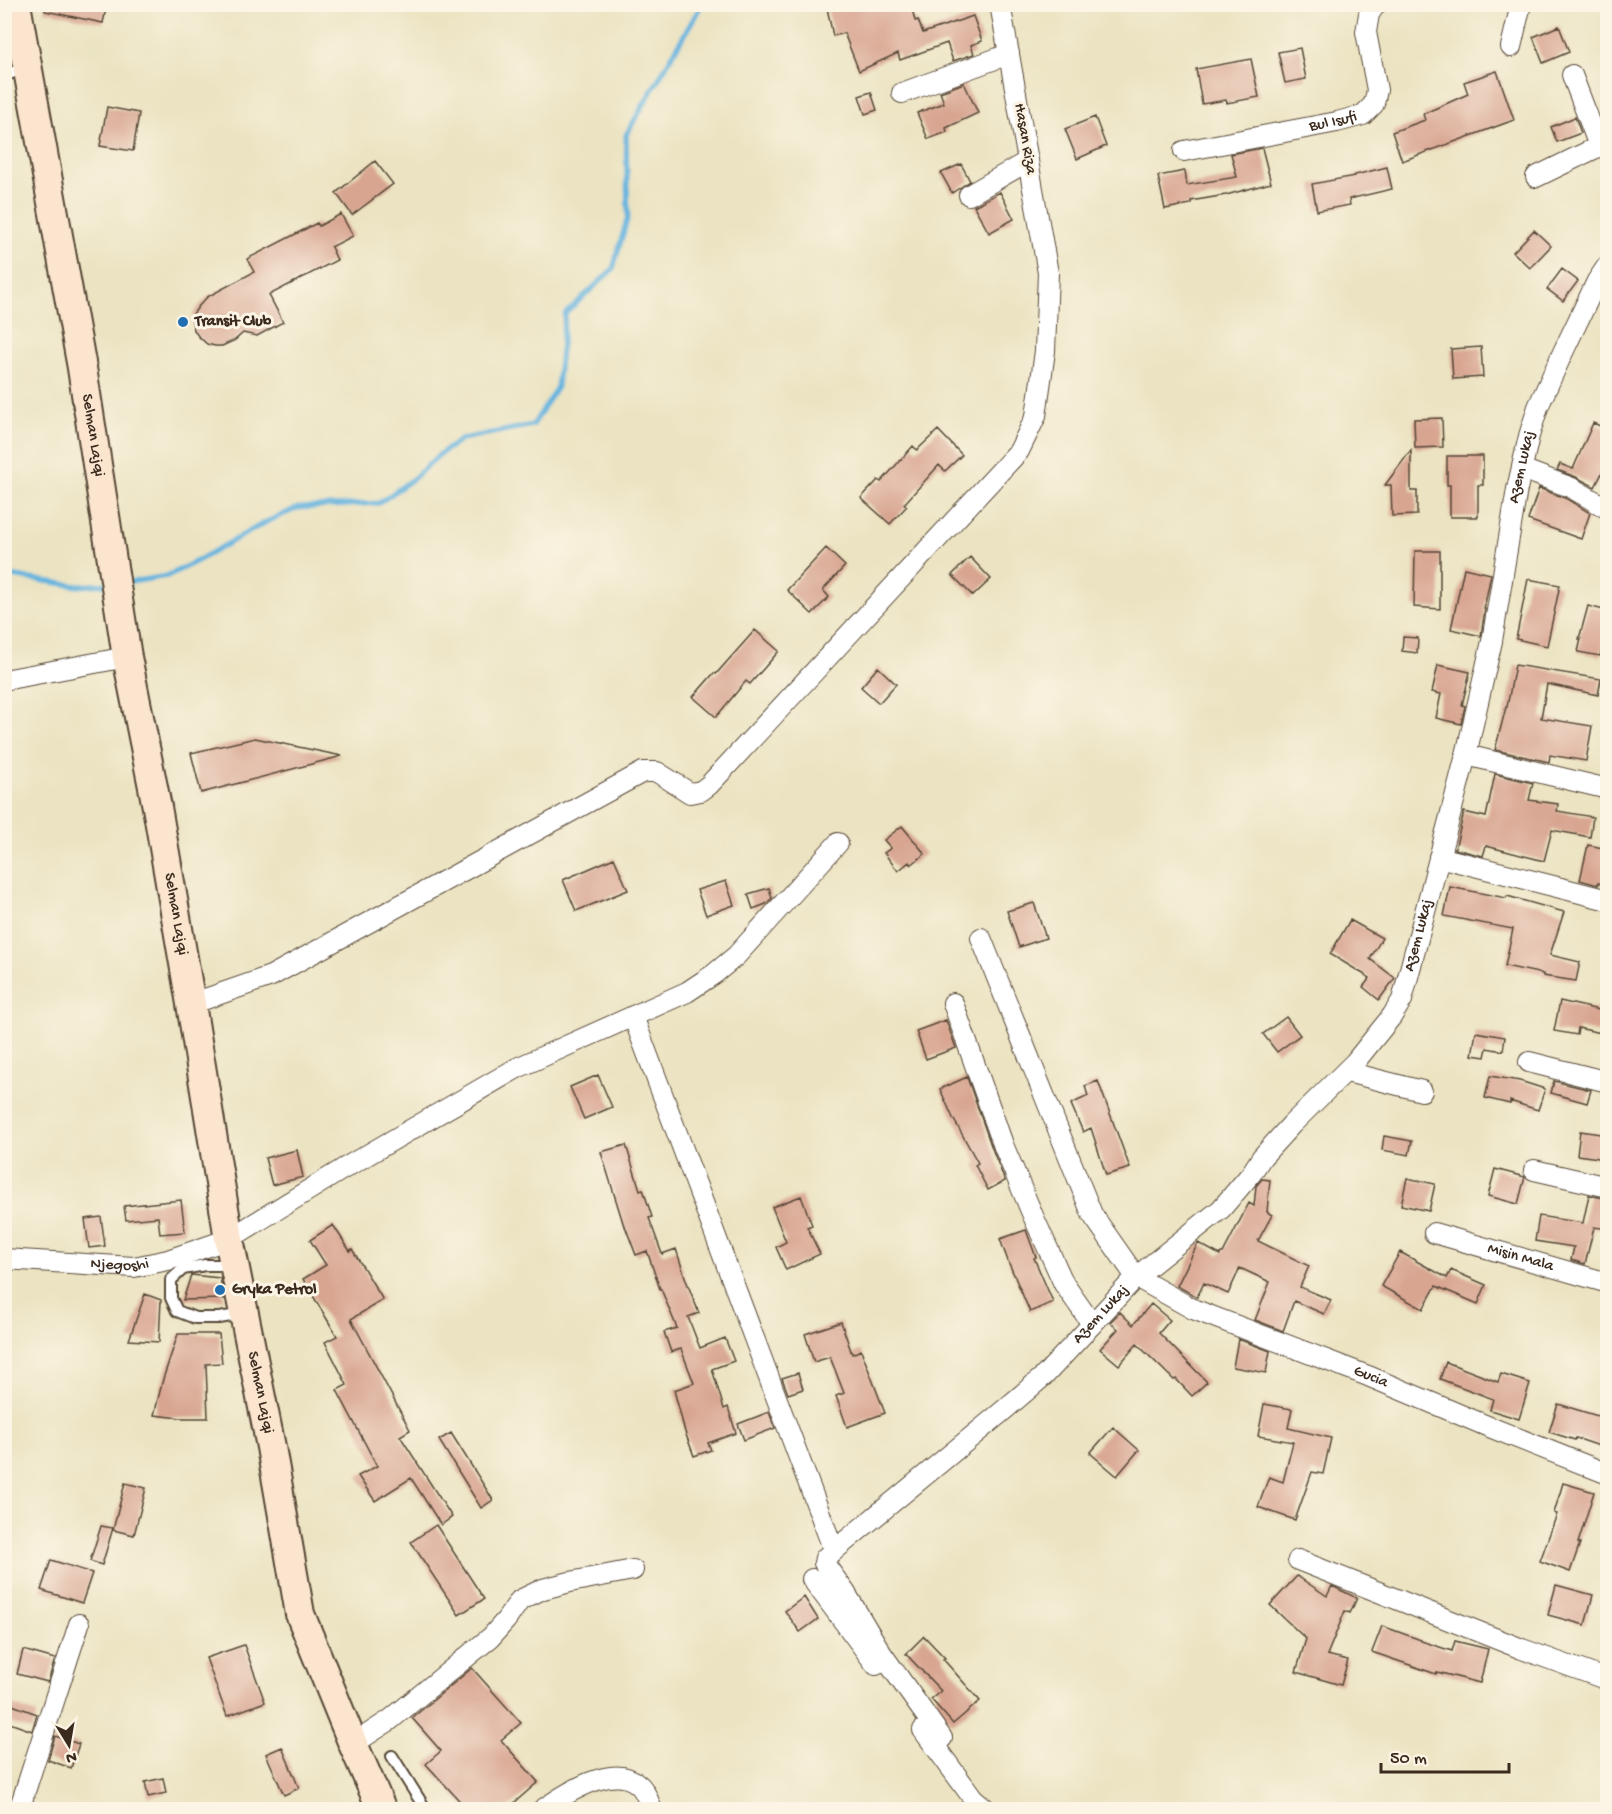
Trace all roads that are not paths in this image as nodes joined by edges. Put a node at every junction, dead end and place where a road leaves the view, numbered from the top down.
1 (16, 4) edge
2 (1000, 4) edge
3 (1376, 4) edge
4 (1521, 4) edge
5 (1511, 46) dead end
6 (1009, 54) junction
7 (16, 71) edge
8 (1572, 75) dead end
9 (902, 93) dead end
10 (1603, 144) edge
11 (1184, 151) dead end
12 (1028, 161) junction
13 (1536, 177) dead end
14 (969, 195) dead end
15 (1608, 265) edge
16 (1522, 469) junction
17 (1608, 509) edge
18 (127, 657) junction
19 (4, 680) edge
20 (1466, 754) junction
21 (1608, 789) edge
22 (838, 843) dead end
23 (1439, 858) junction
24 (1608, 900) edge
25 (981, 939) dead end
26 (953, 1003) dead end
27 (191, 1004) junction
28 (633, 1016) junction
29 (1529, 1062) dead end
30 (1347, 1071) junction
31 (1608, 1082) edge
32 (1422, 1090) dead end
33 (1534, 1170) dead end
34 (1608, 1187) edge
35 (1434, 1233) dead end
36 (231, 1252) junction
37 (4, 1259) edge
38 (1136, 1277) junction
39 (1608, 1283) edge
40 (244, 1314) junction
41 (1092, 1324) junction
42 (1608, 1474) edge
43 (834, 1551) junction
44 (1298, 1560) dead end
45 (633, 1570) dead end
46 (812, 1579) dead end
47 (80, 1624) dead end
48 (1608, 1680) edge
49 (942, 1738) dead end
50 (353, 1744) junction
51 (392, 1756) dead end
52 (19, 1809) edge
53 (382, 1809) edge
54 (426, 1809) edge
55 (542, 1809) edge
56 (652, 1809) edge
57 (987, 1809) edge

1 - 7 street, Selman Lajqi
2 - 6 street, Hasan Riza
3 - 11 street, Bul Isufi
4 - 5 street
6 - 9 street
6 - 12 street, Hasan Riza
7 - 18 street, Selman Lajqi
8 - 10 street
10 - 13 street
12 - 14 street
12 - 27 street, Hasan Riza
15 - 16 street, Azem Lukaj
16 - 17 street
16 - 20 street, Azem Lukaj
18 - 19 street
18 - 27 street, Selman Lajqi
20 - 21 street
20 - 23 street, Azem Lukaj
22 - 28 street, Njegoshi
23 - 24 street
23 - 30 street, Azem Lukaj
25 - 38 street
26 - 41 street
27 - 36 street, Selman Lajqi
28 - 36 street, Njegoshi
28 - 43 street
29 - 31 street
30 - 32 street
30 - 38 street, Azem Lukaj
33 - 34 street
35 - 39 street, Misin Mala
36 - 37 street, Njegoshi
36 - 40 street, Selman Lajqi
36 - 40 lane
38 - 41 street, Azem Lukaj
38 - 42 street, Gucia
40 - 50 street, Selman Lajqi
41 - 43 street, Azem Lukaj
43 - 49 street
44 - 48 street
45 - 50 street
46 - 57 street
47 - 52 street
50 - 53 street, Selman Lajqi
51 - 54 lane
55 - 56 street

